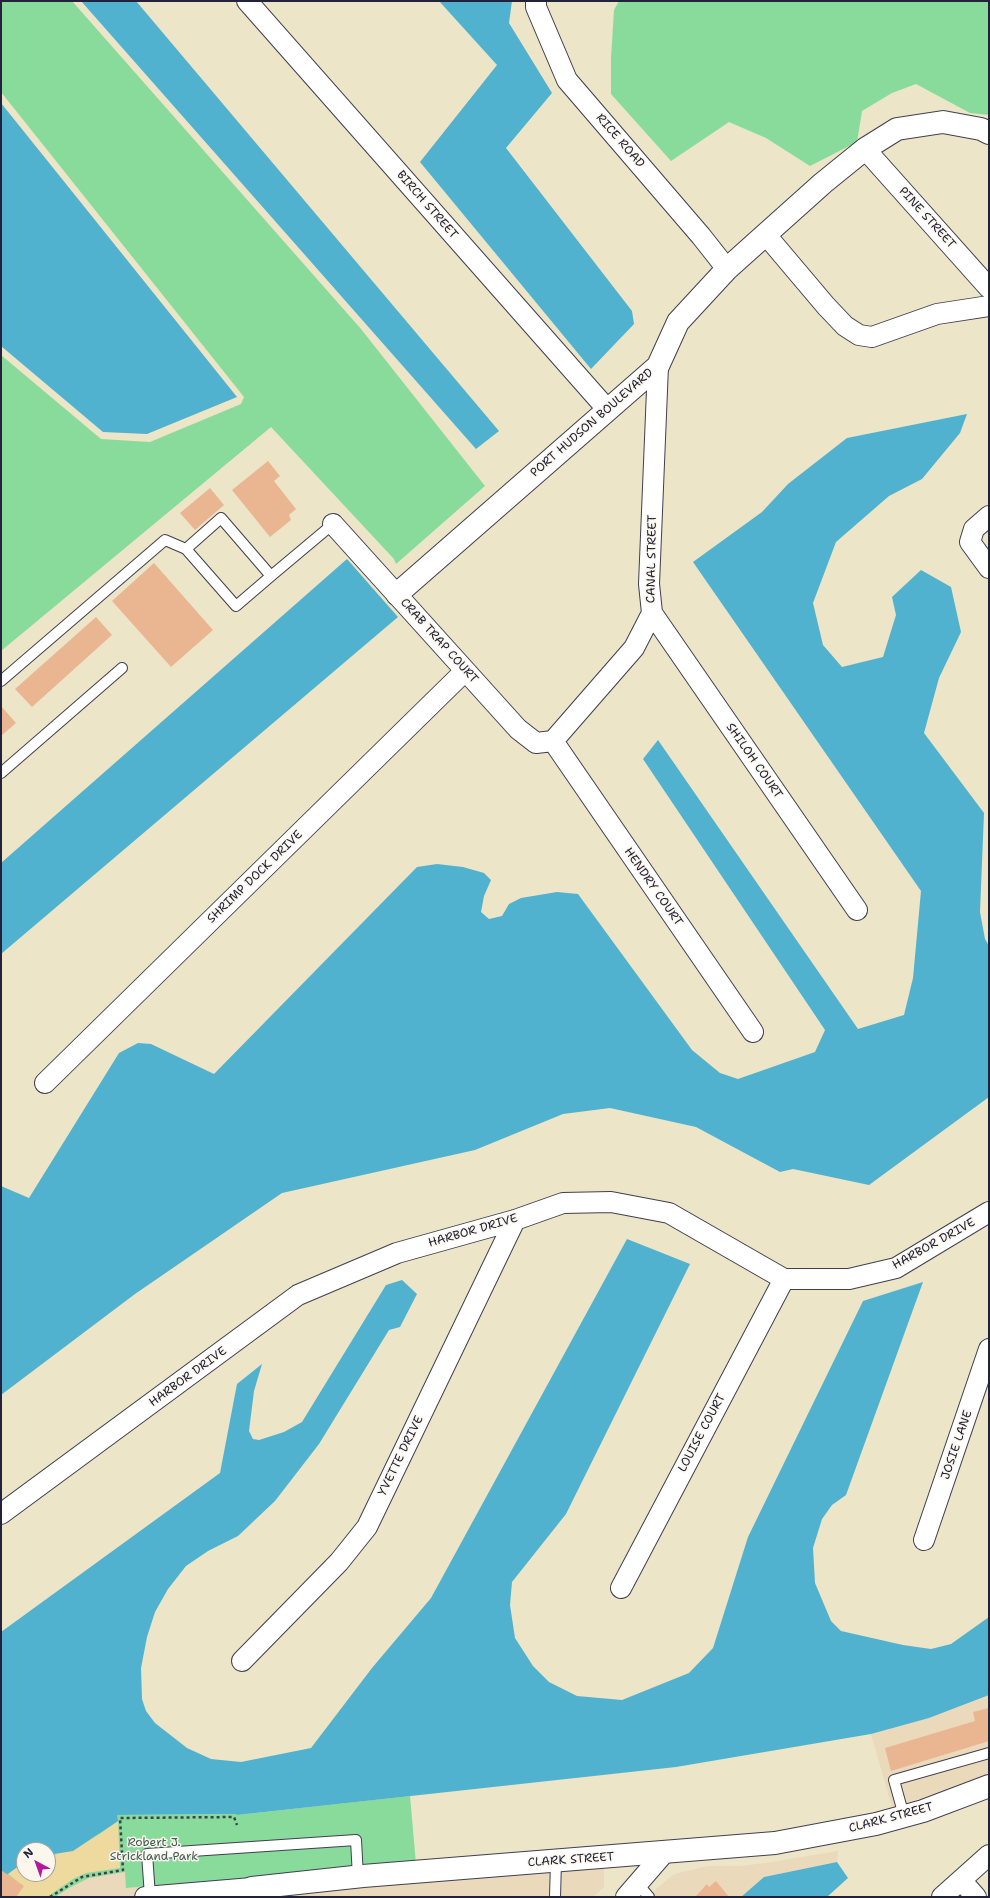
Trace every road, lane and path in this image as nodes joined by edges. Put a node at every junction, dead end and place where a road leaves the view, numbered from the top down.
1 (247, 1) edge
2 (536, 1) edge
3 (989, 133) edge
4 (865, 149) junction
5 (766, 235) junction
6 (727, 269) junction
7 (989, 288) edge
8 (989, 306) edge
9 (658, 366) junction
10 (607, 410) junction
11 (989, 516) edge
12 (333, 524) joint
13 (186, 549) junction
14 (989, 568) edge
15 (271, 576) junction
16 (397, 594) junction
17 (652, 613) junction
18 (122, 668) dead end
19 (465, 671) junction
20 (1, 681) edge
21 (552, 741) junction
22 (1, 773) edge
23 (856, 910) dead end
24 (753, 1032) dead end
25 (45, 1083) dead end
26 (989, 1212) edge
27 (515, 1220) junction
28 (784, 1279) junction
29 (989, 1349) edge
30 (1, 1514) edge
31 (924, 1540) dead end
32 (620, 1588) dead end
33 (242, 1661) dead end
34 (989, 1753) edge
35 (989, 1786) edge
36 (904, 1816) junction
37 (664, 1853) junction
38 (989, 1855) edge
39 (556, 1861) junction
40 (358, 1877) junction
41 (961, 1880) junction
42 (253, 1893) edge
43 (638, 1893) edge
44 (218, 1894) edge
45 (147, 1897) edge
46 (555, 1897) edge
47 (942, 1897) edge
48 (976, 1897) edge

1 - 10 street, BIRCH STREET
2 - 6 street, RICE ROAD
3 - 4 street, PORT HUDSON BOULEVARD
4 - 5 street, PORT HUDSON BOULEVARD
4 - 7 street, PINE STREET
5 - 6 street, PORT HUDSON BOULEVARD
5 - 8 street
6 - 9 street, PORT HUDSON BOULEVARD
9 - 10 street, PORT HUDSON BOULEVARD
9 - 17 street, CANAL STREET
10 - 16 street, PORT HUDSON BOULEVARD
11 - 14 street
12 - 15 lane
12 - 16 street, CRAB TRAP COURT
13 - 15 lane
13 - 15 lane
13 - 20 lane
16 - 19 street, CRAB TRAP COURT
17 - 21 street, CANAL STREET
17 - 23 street, SHILOH COURT
18 - 22 lane
19 - 21 street, CRAB TRAP COURT
19 - 25 street, SHRIMP DOCK DRIVE
21 - 24 street, HENDRY COURT
26 - 28 street, HARBOR DRIVE
27 - 28 street, HARBOR DRIVE
27 - 30 street, HARBOR DRIVE
27 - 33 street, YVETTE DRIVE
28 - 32 street, LOUISE COURT
29 - 31 street, JOSIE LANE
34 - 36 lane
35 - 36 street, CLARK STREET
36 - 37 street, CLARK STREET
37 - 39 street, CLARK STREET
37 - 43 street
38 - 41 street
39 - 40 street, CLARK STREET
39 - 46 lane
40 - 42 street, CLARK STREET
40 - 45 lane
41 - 47 street
41 - 48 street
42 - 44 street, CLARK STREET
44 - 45 street, CLARK STREET

